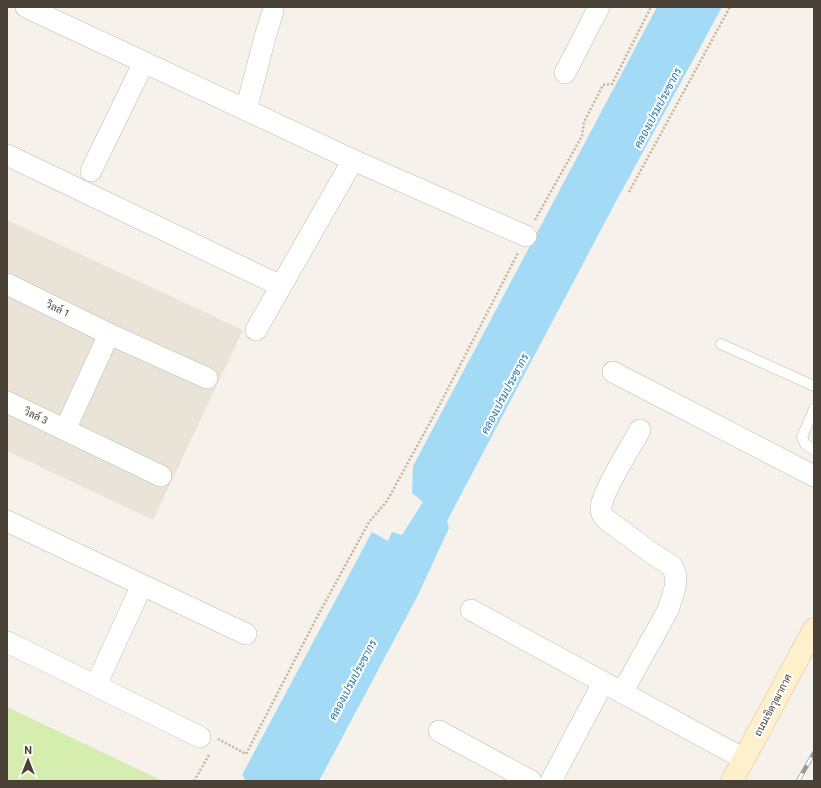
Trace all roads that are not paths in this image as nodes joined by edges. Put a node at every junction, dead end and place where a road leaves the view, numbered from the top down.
1 (26, 7) edge
2 (599, 7) edge
3 (48, 12) edge
4 (273, 12) dead end
5 (144, 62) junction
6 (565, 73) dead end
7 (246, 110) junction
8 (7, 155) edge
9 (353, 160) junction
10 (91, 171) dead end
11 (526, 236) road end
12 (7, 284) edge
13 (281, 286) junction
14 (256, 330) dead end
15 (109, 334) junction
16 (721, 344) dead end
17 (613, 372) dead end
18 (208, 378) dead end
19 (814, 386) edge
20 (7, 402) edge
21 (814, 409) edge
22 (65, 430) junction
23 (640, 430) dead end
24 (814, 450) edge
25 (161, 476) dead end
26 (814, 476) edge
27 (7, 521) edge
28 (142, 585) junction
29 (471, 610) dead end
30 (814, 629) edge
31 (246, 634) dead end
32 (7, 642) edge
33 (603, 683) junction
34 (96, 685) junction
35 (622, 694) junction
36 (439, 731) dead end
37 (208, 745) road end
38 (744, 759) junction
39 (531, 781) edge
40 (551, 781) edge
41 (732, 781) edge

1 - 3 street
2 - 6 street
3 - 5 street
4 - 7 street
5 - 7 street
5 - 10 street
7 - 9 street
8 - 13 street
9 - 11 street
9 - 13 street
12 - 15 street, วิลล์ 1
13 - 14 street
15 - 18 street, วิลล์ 1
15 - 22 street
16 - 19 lane
17 - 26 street
20 - 22 street, วิลล์ 3
21 - 24 lane
22 - 25 street, วิลล์ 3
23 - 35 street
27 - 28 street
28 - 31 street
28 - 34 street
29 - 33 street
30 - 38 main road, ถนนเชิดวุฒากาศ
32 - 34 street
33 - 35 street
33 - 40 street
34 - 37 street
35 - 38 street
36 - 39 street
38 - 41 main road, ถนนเชิดวุฒากาศ

